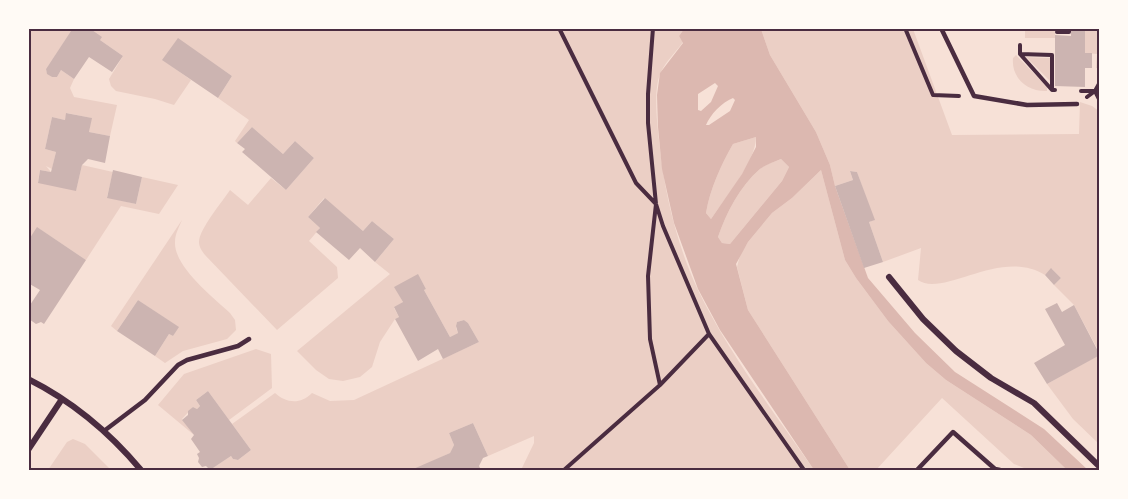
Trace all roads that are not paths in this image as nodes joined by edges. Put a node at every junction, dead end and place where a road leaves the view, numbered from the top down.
1 (941, 28) edge
2 (1077, 104) dead end
3 (889, 277) dead end
4 (249, 339) dead end
5 (28, 379) edge
6 (63, 399) junction
7 (104, 431) junction
8 (28, 450) edge
9 (1100, 467) edge
10 (996, 470) edge
11 (141, 471) edge
12 (917, 471) edge

1 - 2 lane
3 - 9 street
4 - 7 lane
5 - 6 street
6 - 7 street
6 - 8 street
7 - 11 street
10 - 12 lane

